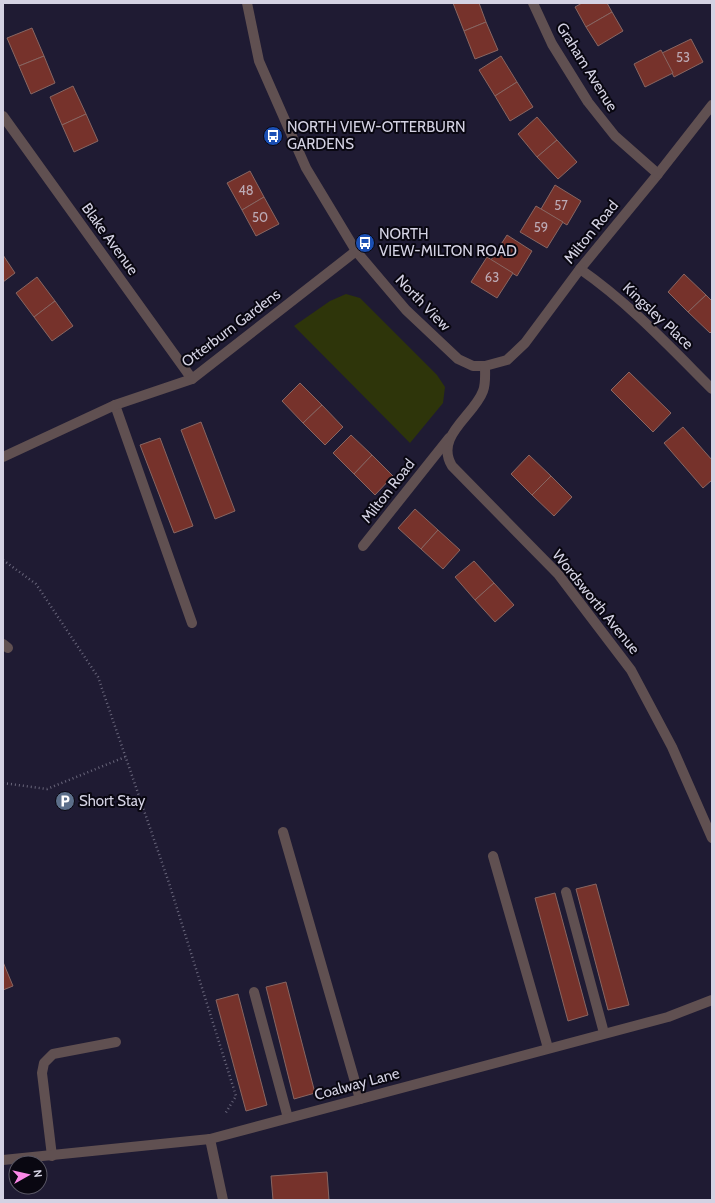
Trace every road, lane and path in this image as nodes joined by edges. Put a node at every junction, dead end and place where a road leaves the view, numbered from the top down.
1 (247, 3) edge
2 (534, 3) edge
3 (712, 105) edge
4 (3, 116) edge
5 (658, 174) junction
6 (356, 251) junction
7 (580, 269) junction
8 (485, 366) junction
9 (192, 379) junction
10 (712, 390) edge
11 (115, 405) junction
12 (450, 436) junction
13 (3, 457) edge
14 (363, 546) dead end
15 (3, 560) edge
16 (192, 623) dead end
17 (125, 757) junction
18 (3, 782) edge
19 (283, 832) dead end
20 (712, 838) edge
21 (493, 856) dead end
22 (566, 892) dead end
23 (254, 992) dead end
24 (712, 1000) edge
25 (604, 1033) junction
26 (116, 1042) dead end
27 (548, 1048) junction
28 (360, 1099) junction
29 (288, 1118) junction
30 (210, 1139) junction
31 (52, 1156) junction
32 (3, 1160) edge
33 (223, 1200) edge

1 - 6 street, North View
2 - 5 street, Graham Avenue
3 - 5 street, Milton Road
4 - 9 street, Blake Avenue
5 - 7 street, Milton Road
6 - 8 street, North View
6 - 9 street, Otterburn Gardens
7 - 8 street, Milton Road
7 - 10 street, Kingsley Place
8 - 12 street
9 - 11 street, Otterburn Gardens
11 - 13 street, Otterburn Gardens
11 - 16 street
12 - 14 street, Milton Road
12 - 20 street, Wordsworth Avenue
15 - 17 path
17 - 18 path
17 - 30 path
19 - 28 street
21 - 27 street
22 - 25 street
23 - 29 street
24 - 25 street, Coalway Lane
25 - 27 street, Coalway Lane
26 - 31 street
27 - 28 street, Coalway Lane
28 - 29 street, Coalway Lane
29 - 30 street, Coalway Lane
30 - 31 street, Coalway Lane
30 - 33 street
31 - 32 street, Coalway Lane

